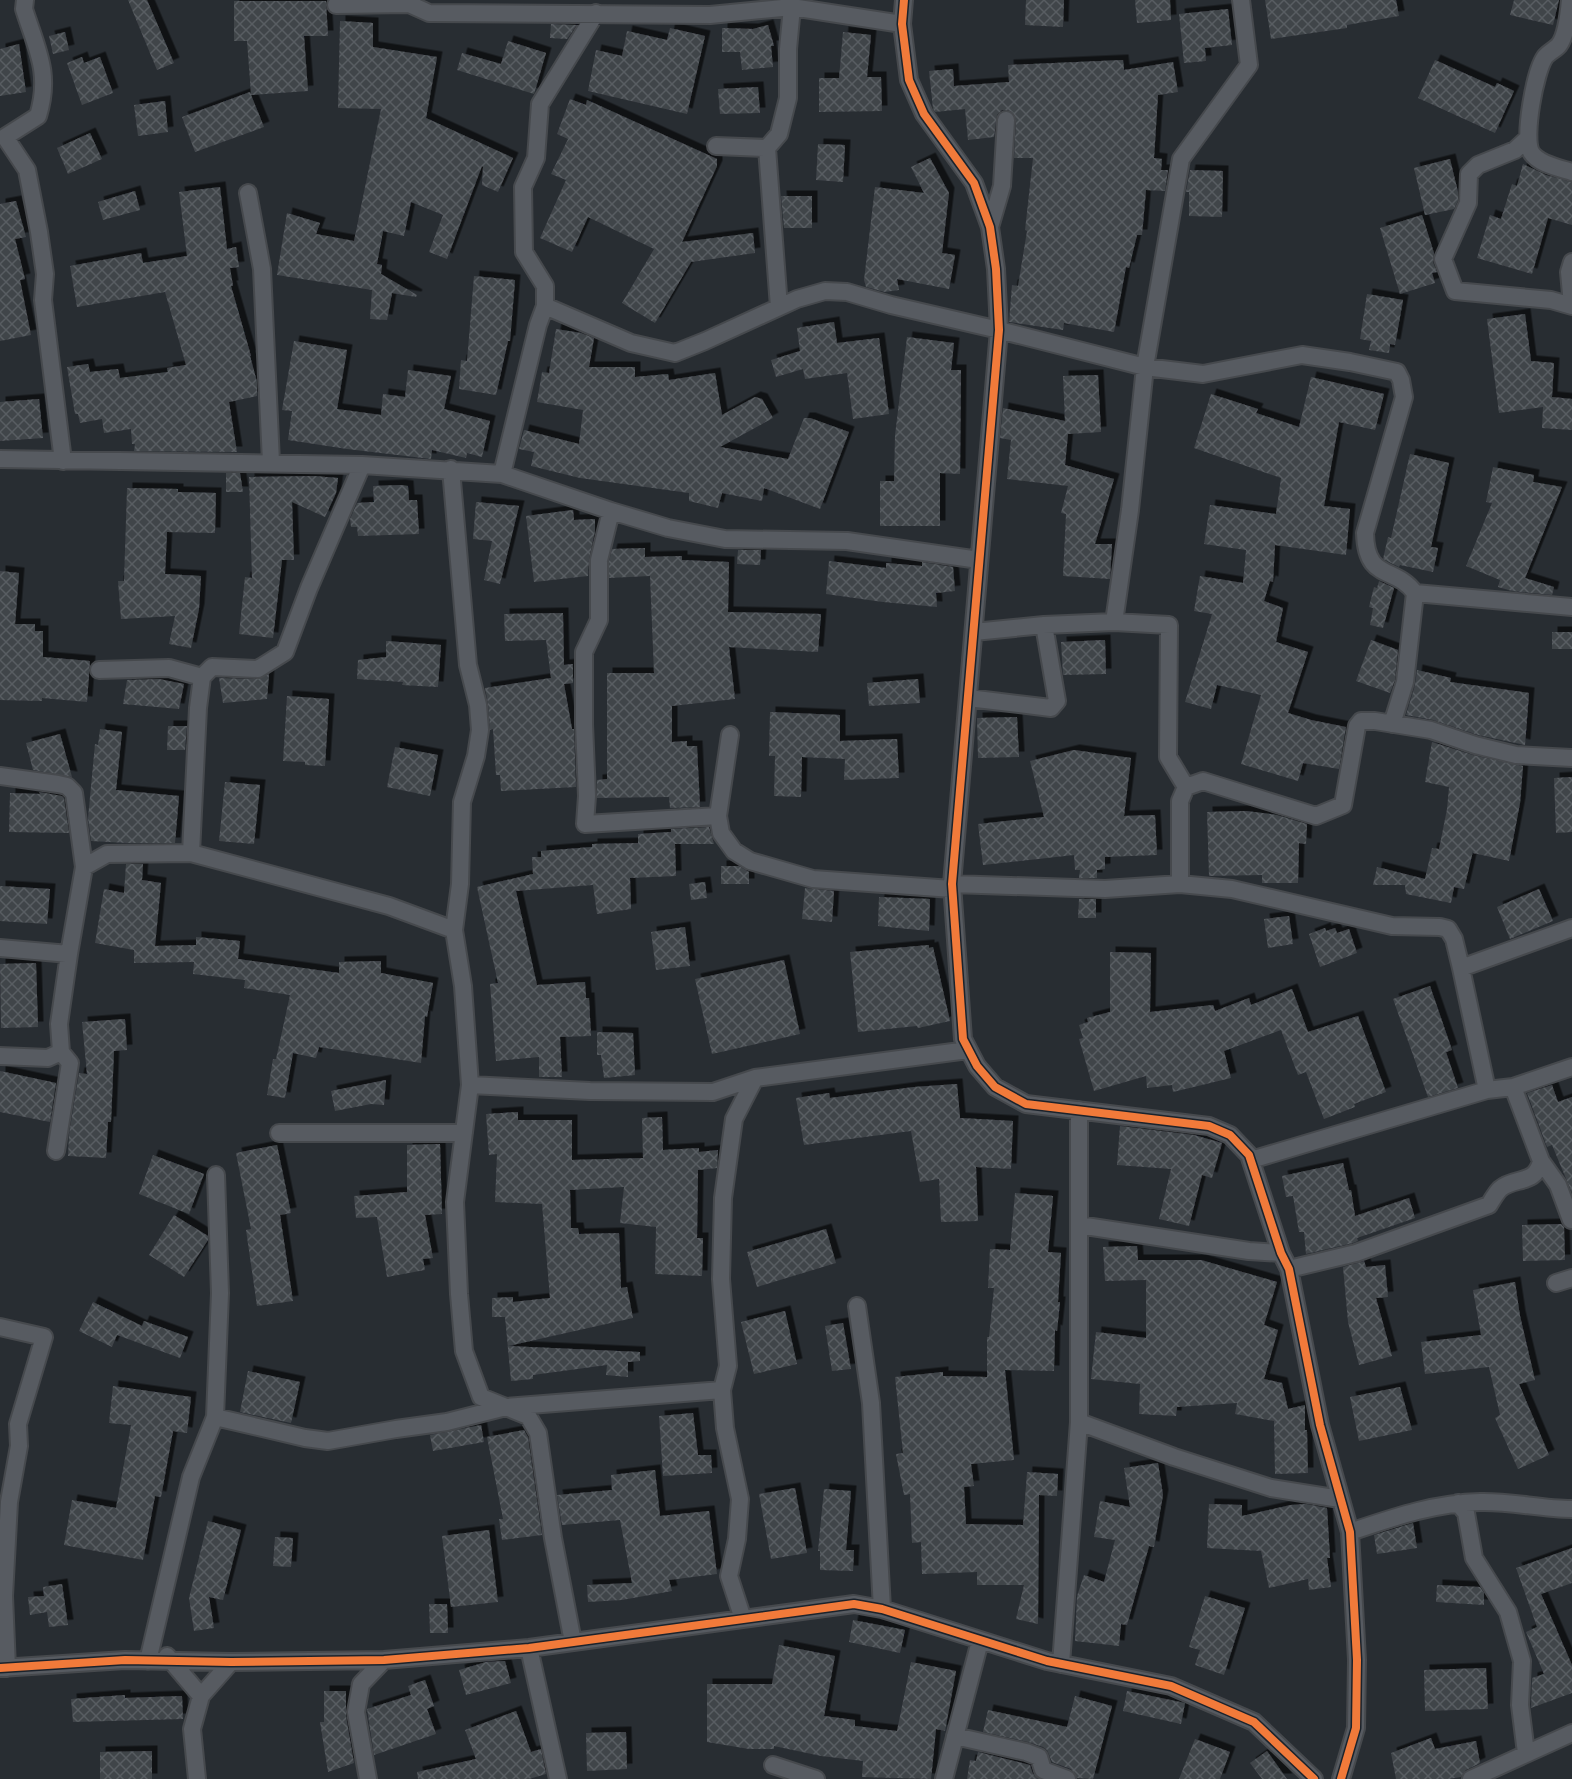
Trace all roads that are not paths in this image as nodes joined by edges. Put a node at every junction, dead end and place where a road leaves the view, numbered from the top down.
1 (25, 0) edge
2 (904, 0) edge
3 (1241, 0) edge
4 (1570, 0) edge
5 (408, 2) edge
6 (336, 5) dead end
7 (792, 7) junction
8 (596, 13) junction
9 (902, 24) junction
10 (1006, 120) dead end
11 (1528, 138) junction
12 (716, 146) dead end
13 (767, 148) junction
14 (1572, 172) edge
15 (248, 193) dead end
16 (990, 227) junction
17 (1572, 262) edge
18 (545, 306) junction
19 (1572, 306) edge
20 (779, 307) junction
21 (999, 330) junction
22 (1145, 367) junction
23 (0, 459) edge
24 (63, 461) junction
25 (272, 462) junction
26 (362, 465) junction
27 (451, 470) junction
28 (502, 474) junction
29 (610, 512) junction
30 (979, 560) junction
31 (1415, 593) junction
32 (1572, 607) edge
33 (1114, 622) junction
34 (1044, 625) junction
35 (974, 632) junction
36 (99, 670) dead end
37 (202, 677) junction
38 (968, 698) junction
39 (1392, 724) junction
40 (730, 735) dead end
41 (1572, 758) edge
42 (0, 776) edge
43 (1186, 787) junction
44 (718, 816) junction
45 (191, 853) junction
46 (84, 867) junction
47 (1180, 884) junction
48 (952, 887) junction
49 (1572, 928) edge
50 (454, 930) junction
51 (0, 948) edge
52 (69, 954) junction
53 (1461, 968) junction
54 (968, 1050) junction
55 (61, 1052) junction
56 (0, 1056) edge
57 (1572, 1067) edge
58 (755, 1078) junction
59 (470, 1084) junction
60 (1513, 1088) junction
61 (1487, 1090) junction
62 (713, 1092) junction
63 (1080, 1110) junction
64 (737, 1114) junction
65 (279, 1133) dead end
66 (464, 1133) junction
67 (56, 1151) dead end
68 (1251, 1160) junction
69 (1541, 1161) junction
70 (216, 1175) dead end
71 (1571, 1220) edge
72 (1079, 1225) junction
73 (1281, 1253) junction
74 (1289, 1269) junction
75 (857, 1306) dead end
76 (0, 1327) edge
77 (722, 1390) junction
78 (506, 1407) junction
79 (215, 1418) junction
80 (1079, 1422) junction
81 (1340, 1499) junction
82 (1458, 1503) junction
83 (1572, 1509) edge
84 (1350, 1532) junction
85 (882, 1610) junction
86 (743, 1619) junction
87 (154, 1635) junction
88 (980, 1641) junction
89 (573, 1642) junction
90 (529, 1648) junction
91 (384, 1660) junction
92 (148, 1661) junction
93 (170, 1661) junction
94 (231, 1662) junction
95 (1061, 1664) junction
96 (3, 1668) edge
97 (201, 1696) junction
98 (1572, 1733) edge
99 (955, 1736) junction
100 (1526, 1753) junction
101 (773, 1765) dead end
102 (197, 1779) edge
103 (368, 1779) edge
104 (558, 1779) edge
105 (816, 1779) edge
106 (944, 1779) edge
107 (1067, 1779) edge
108 (1314, 1779) edge
109 (1341, 1779) edge
110 (1471, 1779) edge

1 - 24 street
2 - 9 street
3 - 22 street
4 - 11 street
5 - 6 street
5 - 8 street
7 - 8 street
7 - 9 street
7 - 13 street
8 - 18 street
9 - 16 street
10 - 16 street
11 - 14 street
11 - 19 street
12 - 13 street
13 - 20 street
15 - 25 street
16 - 21 street
17 - 19 street
18 - 20 street
18 - 28 street
20 - 21 street
21 - 22 street
21 - 30 street
22 - 31 street
22 - 33 street
23 - 24 street
24 - 25 street
25 - 26 street
26 - 27 street
26 - 37 street
27 - 28 street
27 - 50 street
28 - 29 street
29 - 30 street
29 - 44 street
30 - 35 street
31 - 32 street
31 - 39 street
33 - 34 street
33 - 43 street
34 - 35 street
34 - 38 street
35 - 38 street
36 - 37 street
37 - 45 street
38 - 48 street
39 - 41 street
39 - 43 street
40 - 44 street
42 - 46 street
43 - 47 street
44 - 48 street
45 - 46 street
45 - 50 street
46 - 52 street
47 - 48 street
47 - 53 street
48 - 54 street
49 - 53 street
50 - 59 street
51 - 52 street
52 - 55 street
53 - 61 street
54 - 58 street
54 - 63 street
55 - 56 street
55 - 67 street
57 - 60 street
58 - 62 street
58 - 64 street
59 - 62 street
59 - 66 street
60 - 61 street
60 - 69 street
61 - 68 street
62 - 64 street
63 - 68 street
63 - 72 street
64 - 77 street
65 - 66 street
66 - 78 street
68 - 73 street
69 - 71 street
69 - 74 street
70 - 79 street
72 - 73 street
72 - 80 street
73 - 74 street
74 - 81 street
75 - 85 street
76 - 96 street
77 - 78 street
77 - 86 street
78 - 79 street
78 - 89 street
79 - 87 street
80 - 81 street
80 - 95 street
81 - 84 street
82 - 83 street
82 - 84 street
82 - 100 street
84 - 109 street
85 - 86 street
85 - 88 street
86 - 89 street
87 - 92 street
87 - 93 street
88 - 95 street
88 - 99 street
89 - 90 street
90 - 91 street
90 - 104 street
91 - 94 street
91 - 103 street
92 - 93 street
92 - 96 street
93 - 94 street
93 - 97 street
94 - 97 street
95 - 108 street
97 - 102 street
98 - 100 street
99 - 106 street
99 - 107 street
100 - 110 street
101 - 105 street

